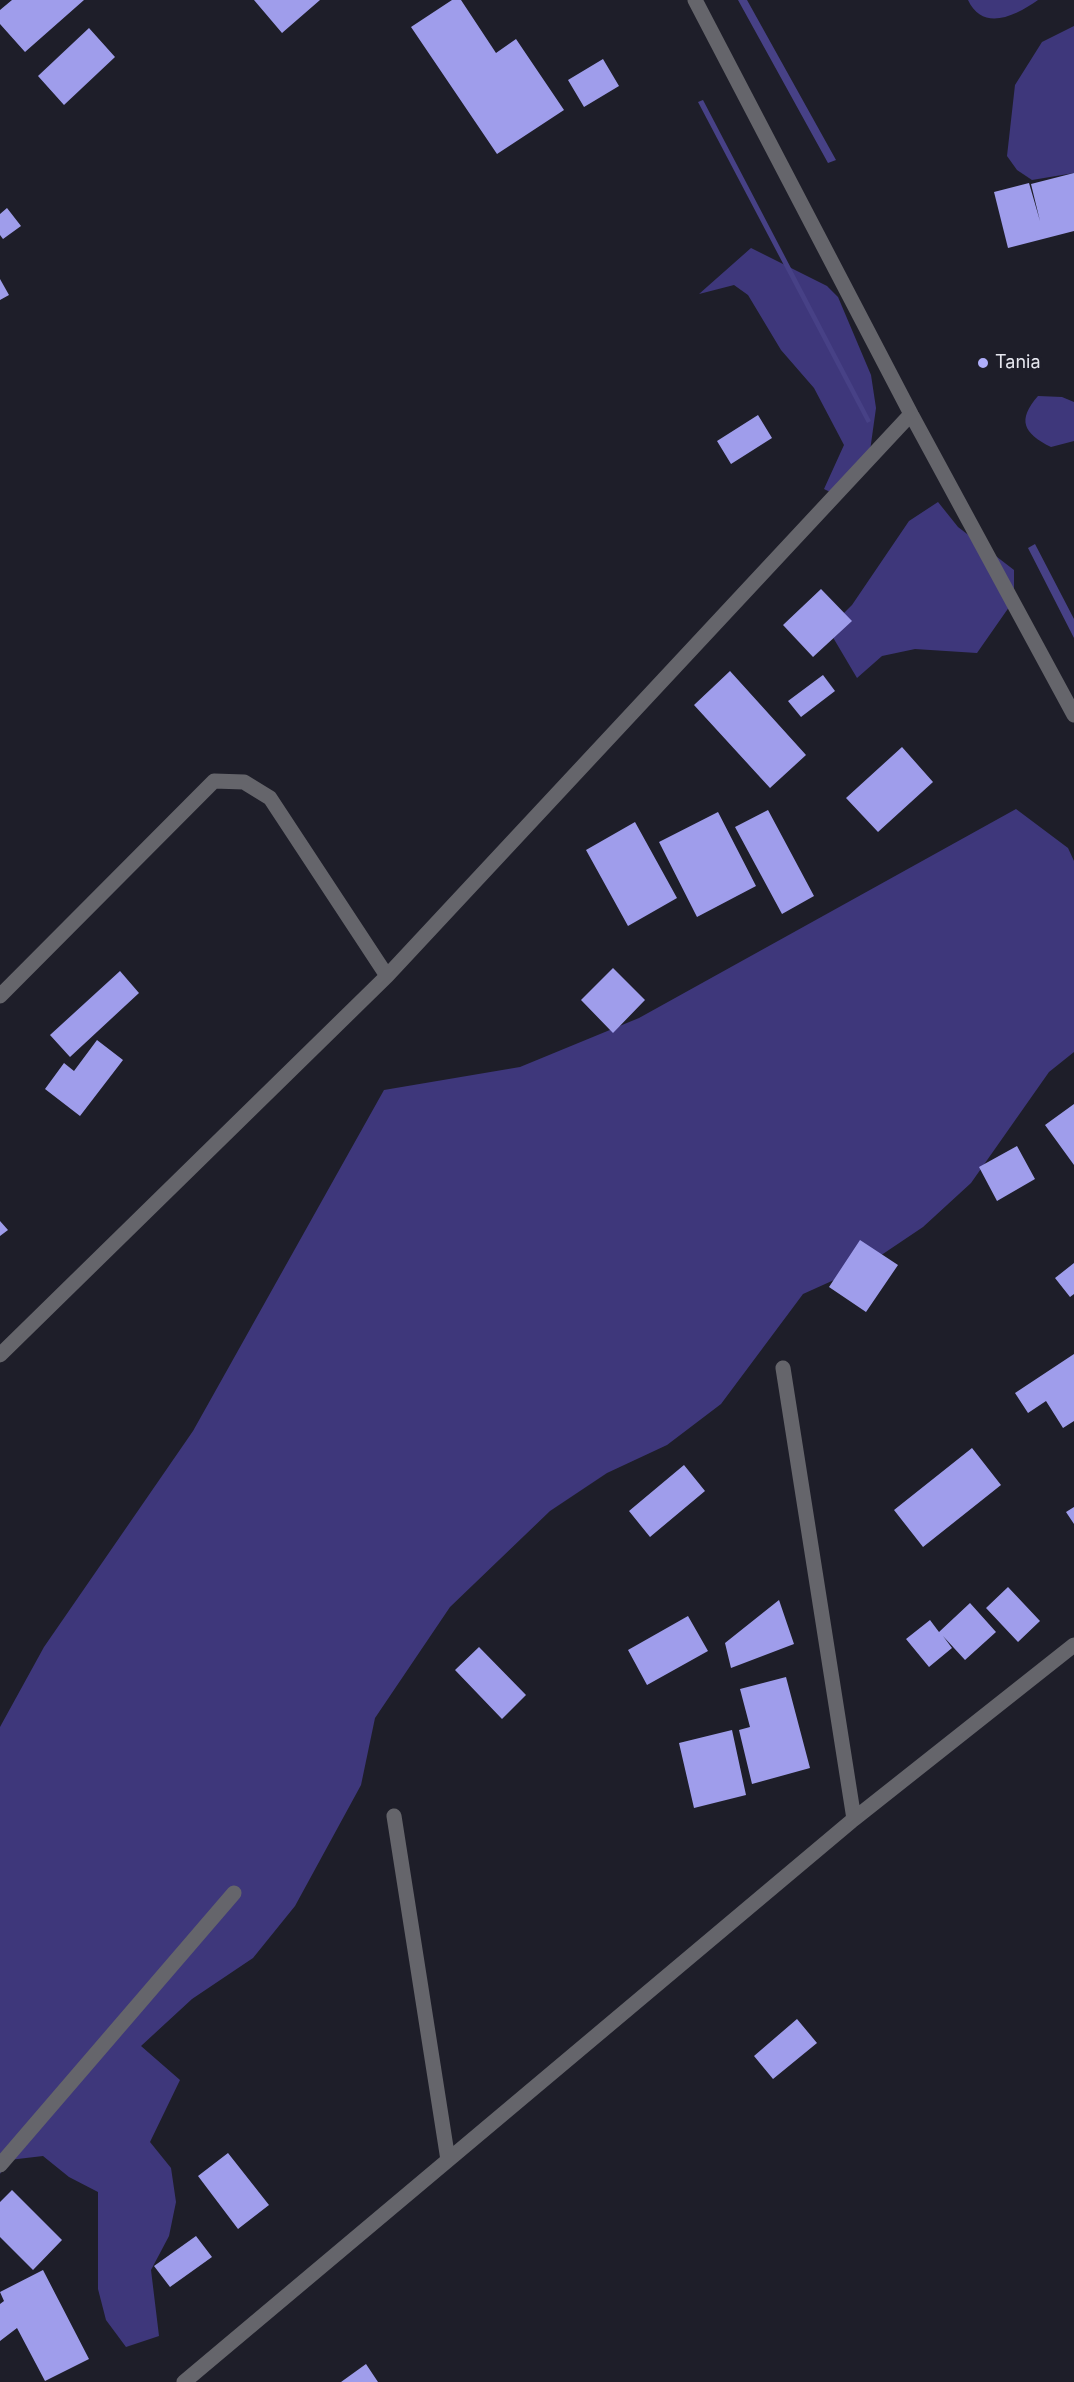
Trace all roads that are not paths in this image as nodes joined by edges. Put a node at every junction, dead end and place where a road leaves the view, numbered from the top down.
1 (695, 0) edge
2 (911, 414) junction
3 (1074, 715) edge
4 (387, 976) junction
5 (0, 996) edge
6 (0, 1355) edge
7 (783, 1368) dead end
8 (1074, 1645) edge
9 (394, 1816) dead end
10 (854, 1819) junction
11 (234, 1893) dead end
12 (448, 2160) junction
13 (0, 2165) edge
14 (184, 2382) edge

1 - 2 street
2 - 3 street
2 - 4 street
4 - 5 street
4 - 6 street
7 - 10 street
8 - 10 street
9 - 12 street
10 - 12 street
11 - 13 street
12 - 14 street

